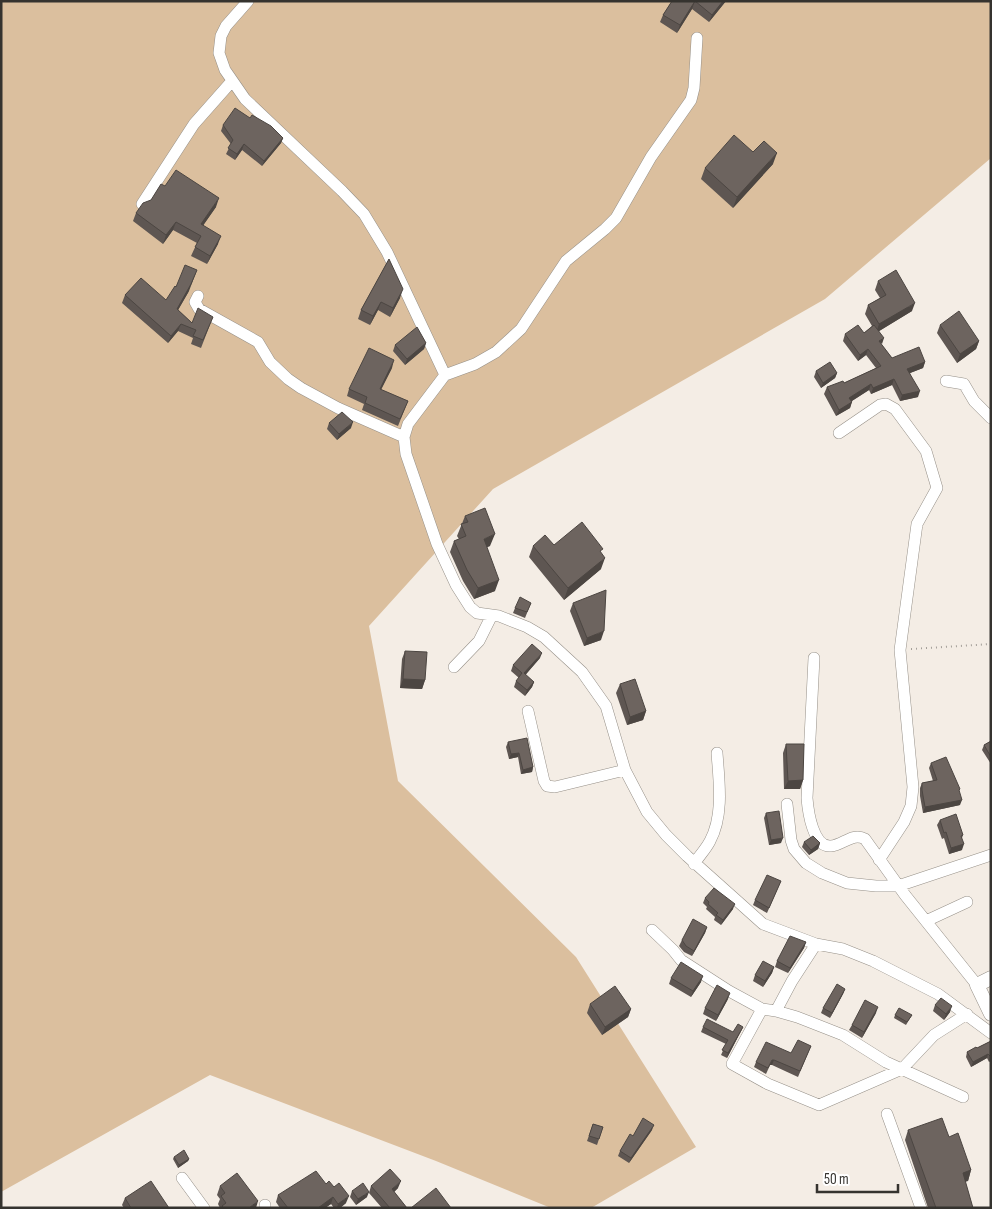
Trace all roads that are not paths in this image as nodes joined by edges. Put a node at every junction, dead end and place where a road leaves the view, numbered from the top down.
1 (248, 1) edge
2 (697, 38) dead end
3 (232, 81) junction
4 (142, 204) edge
5 (198, 296) dead end
6 (445, 375) junction
7 (946, 381) dead end
8 (991, 418) edge
9 (839, 433) dead end
10 (404, 437) junction
11 (492, 615) junction
12 (814, 658) dead end
13 (454, 668) dead end
14 (528, 711) dead end
15 (717, 753) dead end
16 (626, 770) junction
17 (787, 804) dead end
18 (991, 855) edge
19 (879, 860) junction
20 (694, 864) junction
21 (898, 886) junction
22 (967, 902) dead end
23 (926, 921) junction
24 (652, 930) dead end
25 (816, 944) junction
26 (991, 978) edge
27 (977, 985) junction
28 (762, 1009) junction
29 (776, 1011) junction
30 (967, 1014) junction
31 (991, 1014) edge
32 (991, 1033) edge
33 (902, 1068) junction
34 (963, 1097) dead end
35 (887, 1114) dead end
36 (182, 1178) dead end
37 (204, 1208) edge
38 (921, 1208) edge

1 - 3 street
2 - 6 street
3 - 4 street
3 - 6 street
5 - 10 street
6 - 10 street
7 - 8 street
9 - 19 street
10 - 11 street
11 - 13 street
11 - 16 street
12 - 19 street
14 - 16 street
15 - 20 street
16 - 20 street
17 - 21 street
18 - 21 street
19 - 21 street
20 - 25 street
21 - 23 street
22 - 23 street
23 - 27 street
24 - 28 street
25 - 29 street
25 - 30 street
26 - 27 main road
27 - 31 main road
28 - 29 street
28 - 33 street
29 - 33 street
30 - 32 street
30 - 33 street
33 - 34 street
35 - 38 street
36 - 37 street

